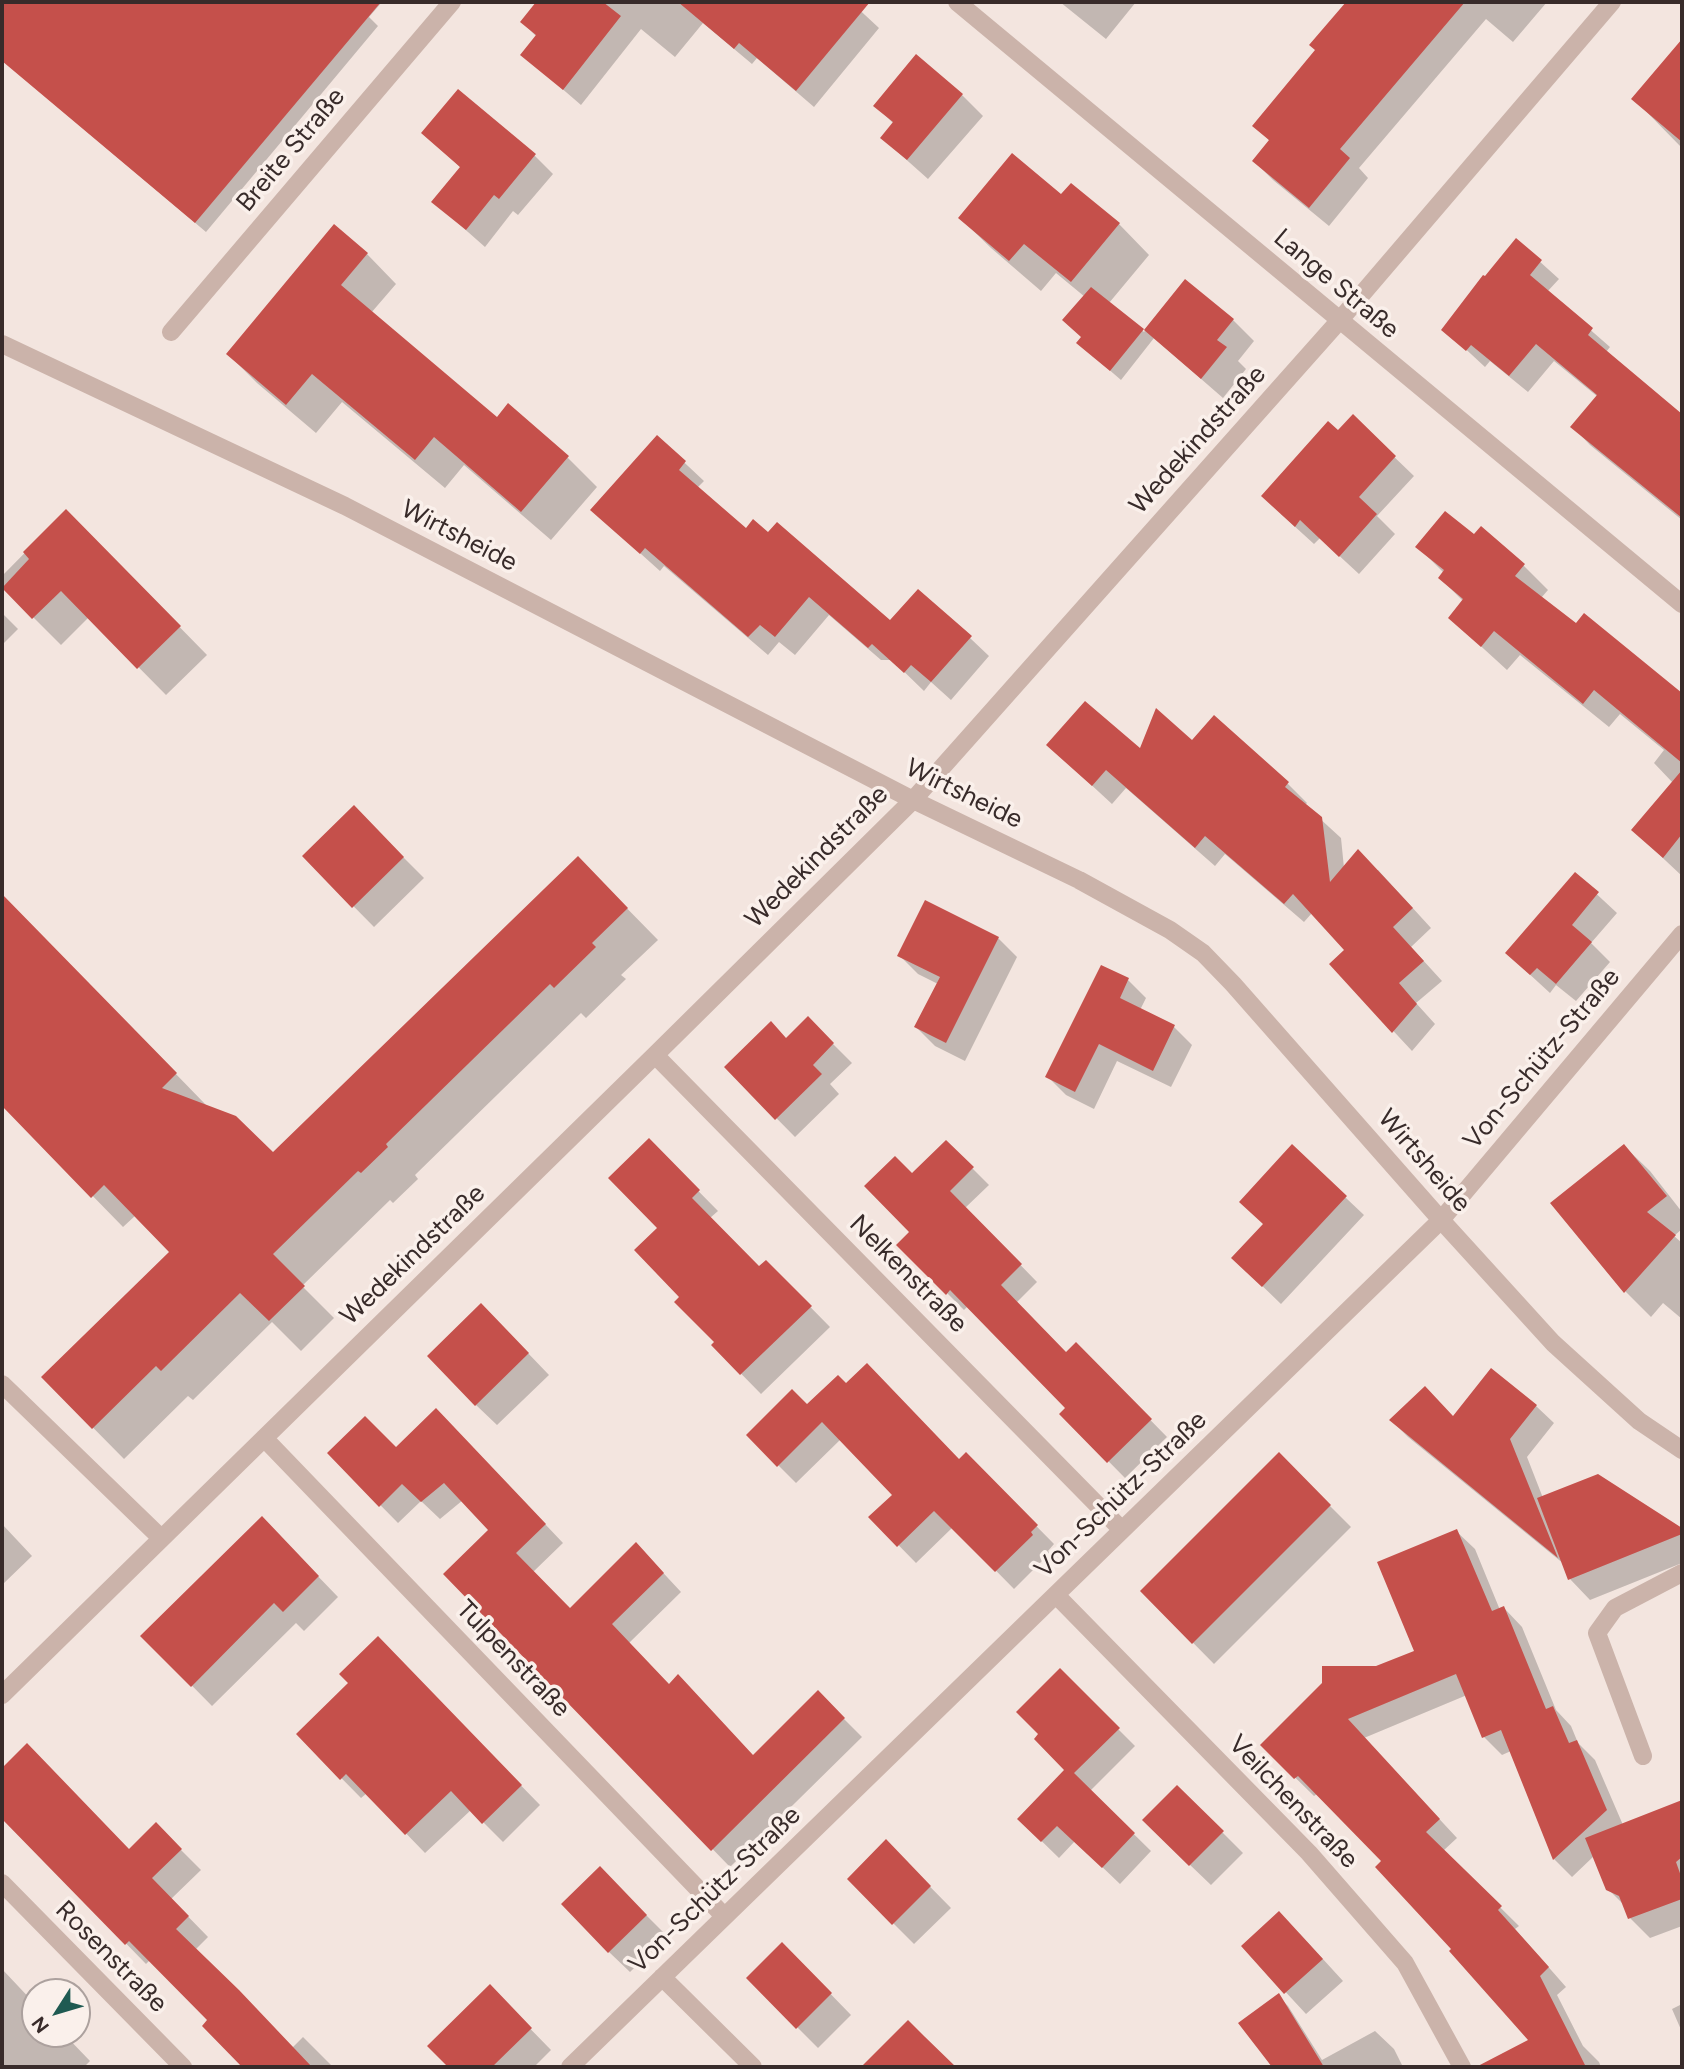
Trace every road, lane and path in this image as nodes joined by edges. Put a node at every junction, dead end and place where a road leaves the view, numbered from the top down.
1 (452, 2) edge
2 (957, 2) edge
3 (1612, 2) edge
4 (1339, 321) junction
5 (171, 332) dead end
6 (2, 344) edge
7 (1682, 604) edge
8 (913, 800) junction
9 (1682, 934) edge
10 (655, 1055) junction
11 (1441, 1220) junction
12 (2, 1384) edge
13 (264, 1438) junction
14 (1682, 1450) edge
15 (1122, 1530) junction
16 (161, 1538) junction
17 (1682, 1573) edge
18 (1057, 1596) junction
19 (2, 1695) edge
20 (1643, 1756) dead end
21 (2, 1883) edge
22 (724, 1916) junction
23 (662, 1977) junction
24 (183, 2067) edge
25 (570, 2067) edge
26 (752, 2067) edge
27 (1462, 2067) edge

1 - 5 street, Breite Straße
2 - 4 street, Lange Straße
3 - 4 street, Wedekindstraße
4 - 7 street, Lange Straße
4 - 8 street, Wedekindstraße
6 - 8 street, Wirtsheide
8 - 10 street, Wedekindstraße
8 - 11 street, Wirtsheide
9 - 11 street, Von-Schütz-Straße
10 - 13 street, Wedekindstraße
10 - 15 street, Nelkenstraße
11 - 14 street, Wirtsheide
11 - 15 street, Von-Schütz-Straße
12 - 16 street
13 - 16 street, Wedekindstraße
13 - 22 street, Tulpenstraße
15 - 18 street, Von-Schütz-Straße
16 - 19 street, Wedekindstraße
17 - 20 street
18 - 22 street, Von-Schütz-Straße
18 - 27 street, Veilchenstraße
21 - 24 street, Rosenstraße
22 - 23 street, Von-Schütz-Straße
23 - 25 street, Von-Schütz-Straße
23 - 26 street

